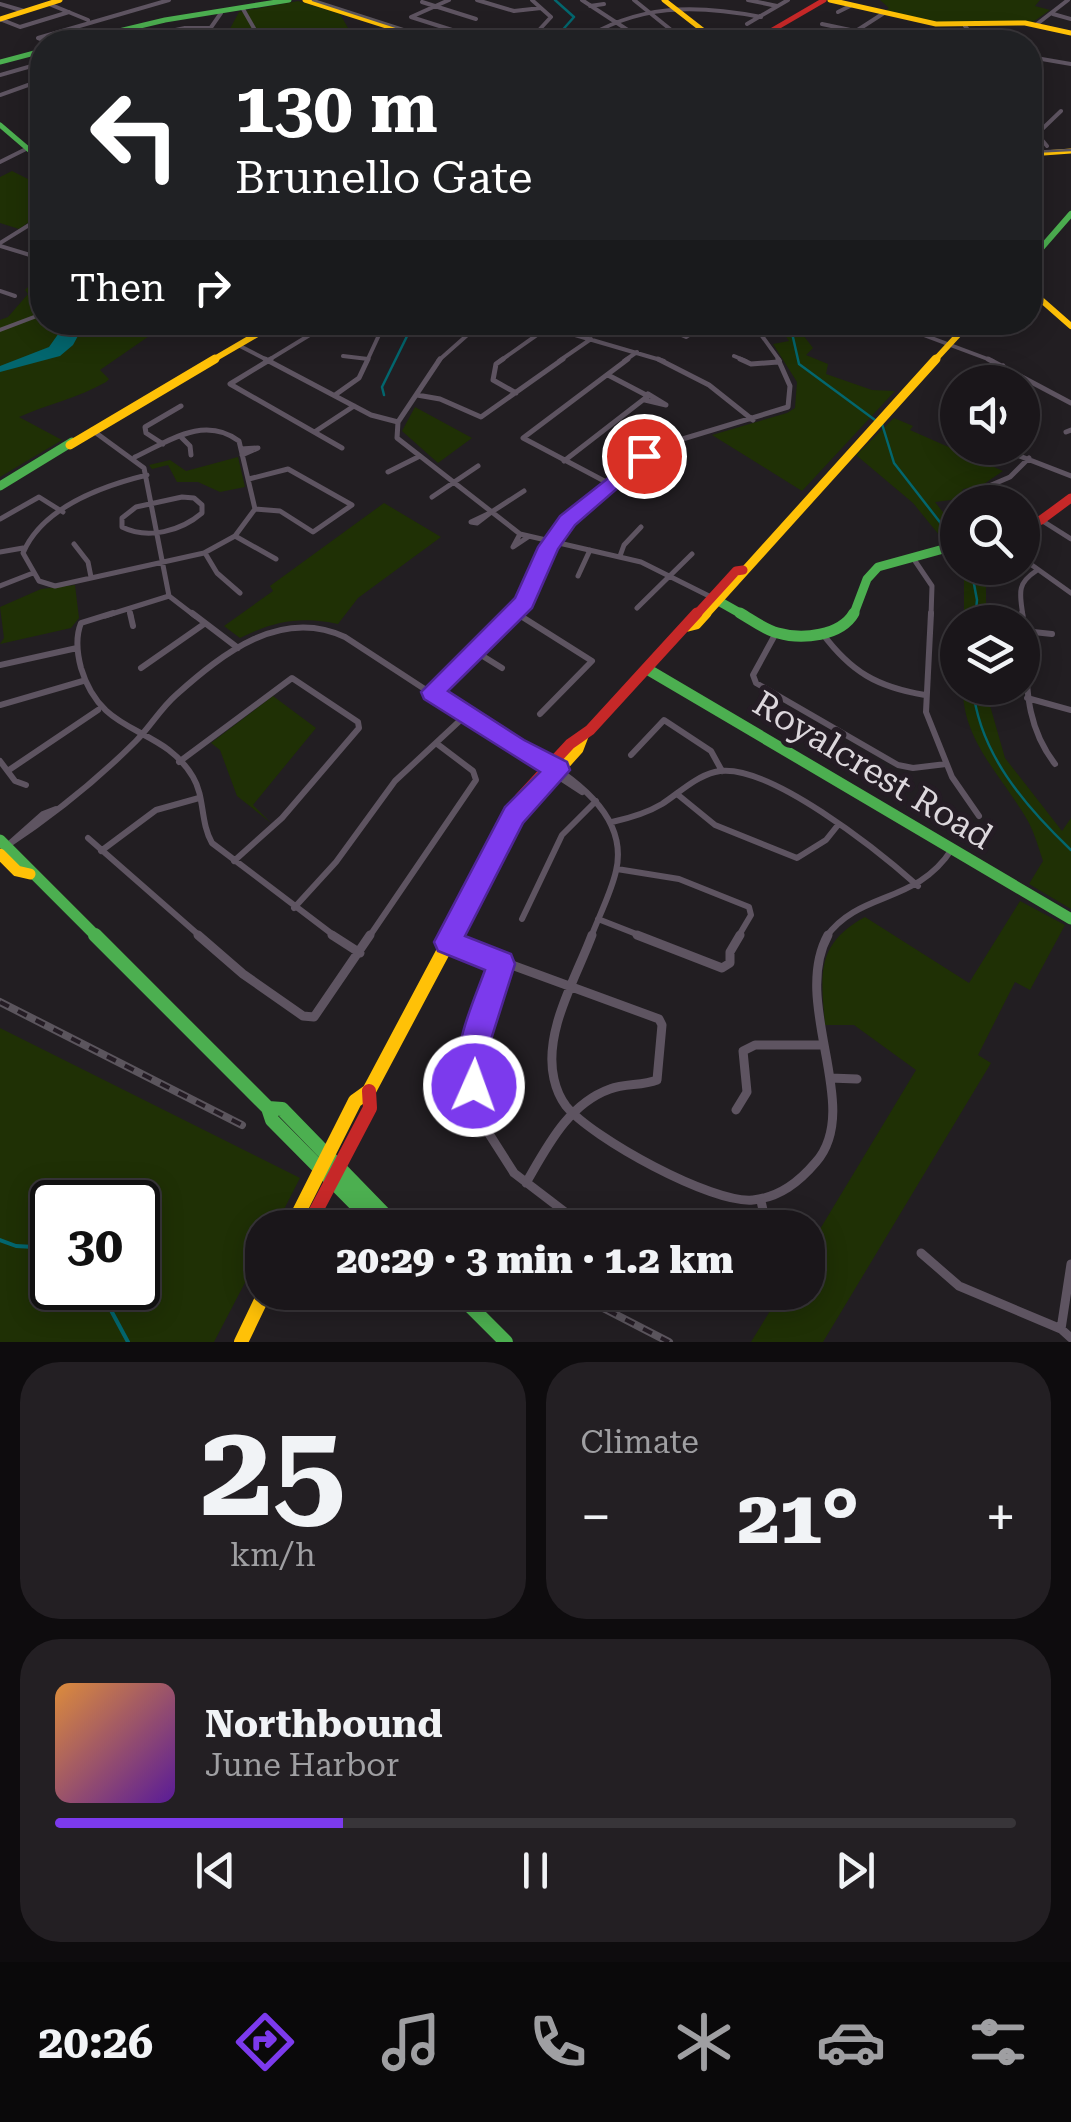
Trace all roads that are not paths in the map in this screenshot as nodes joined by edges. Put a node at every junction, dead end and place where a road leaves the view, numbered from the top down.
1 (169, 0) edge
2 (449, 0) edge
3 (477, 0) edge
4 (532, 0) edge
5 (582, 0) edge
6 (634, 0) edge
7 (748, 0) edge
8 (788, 0) edge
9 (1068, 0) edge
10 (300, 1) edge
11 (822, 1) edge
12 (54, 2) edge
13 (422, 2) edge
14 (0, 4) edge
15 (604, 4) dead end
16 (669, 4) edge
17 (695, 4) edge
18 (845, 5) edge
19 (434, 6) junction
20 (589, 6) junction
21 (778, 6) junction
22 (542, 8) junction
23 (877, 8) junction
24 (243, 10) junction
25 (24, 11) junction
26 (648, 11) junction
27 (69, 12) junction
28 (221, 13) junction
29 (1052, 14) junction
30 (761, 17) junction
31 (0, 19) edge
32 (476, 19) dead end
33 (1071, 19) edge
34 (89, 20) junction
35 (612, 21) junction
36 (748, 24) dead end
37 (822, 24) dead end
38 (1037, 24) junction
39 (964, 26) junction
40 (209, 28) joint
41 (61, 30) edge
42 (121, 30) edge
43 (175, 30) edge
44 (255, 30) edge
45 (397, 30) edge
46 (403, 30) edge
47 (452, 30) edge
48 (540, 30) edge
49 (592, 30) edge
50 (626, 30) edge
51 (671, 30) edge
52 (701, 30) edge
53 (772, 30) edge
54 (852, 30) edge
55 (858, 30) edge
56 (968, 30) edge
57 (1071, 32) edge
58 (30, 54) edge
59 (1042, 60) edge
60 (0, 62) edge
61 (1071, 64) edge
62 (30, 66) edge
63 (0, 75) edge
64 (30, 84) edge
65 (0, 95) edge
66 (1061, 111) dead end
67 (0, 125) edge
68 (1042, 129) edge
69 (1042, 140) edge
70 (1047, 146) junction
71 (30, 148) edge
72 (1042, 148) edge
73 (1071, 149) edge
74 (1042, 151) edge
75 (30, 155) edge
76 (0, 162) edge
77 (1071, 214) edge
78 (30, 225) edge
79 (0, 244) edge
80 (1042, 246) edge
81 (30, 255) edge
82 (0, 291) edge
83 (15, 296) dead end
84 (1042, 302) edge
85 (30, 318) edge
86 (1071, 326) edge
87 (0, 330) edge
88 (257, 335) edge
89 (311, 335) edge
90 (378, 335) edge
91 (464, 335) edge
92 (534, 335) edge
93 (576, 335) edge
94 (760, 335) edge
95 (925, 335) edge
96 (958, 335) edge
97 (591, 339) junction
98 (950, 344) junction
99 (240, 346) junction
100 (637, 352) junction
101 (343, 356) dead end
102 (734, 356) dead end
103 (368, 359) junction
104 (270, 361) junction
105 (778, 362) junction
106 (1000, 365) edge
107 (607, 375) junction
108 (1040, 386) edge
109 (516, 393) junction
110 (335, 395) junction
111 (416, 395) junction
112 (1071, 402) edge
113 (181, 406) dead end
114 (354, 406) junction
115 (753, 420) junction
116 (398, 422) junction
117 (94, 431) junction
118 (316, 431) junction
119 (181, 437) junction
120 (164, 444) junction
121 (342, 448) dead end
122 (192, 455) dead end
123 (135, 457) junction
124 (418, 457) junction
125 (564, 461) junction
126 (1040, 463) edge
127 (1024, 465) edge
128 (478, 466) dead end
129 (388, 472) dead end
130 (146, 475) junction
131 (1071, 476) edge
132 (249, 479) junction
133 (451, 482) junction
134 (610, 484) junction
135 (994, 485) edge
136 (0, 486) edge
137 (524, 490) dead end
138 (432, 497) dead end
139 (1071, 498) edge
140 (152, 504) junction
141 (255, 509) junction
142 (62, 512) junction
143 (490, 513) junction
144 (0, 519) edge
145 (1041, 520) joint
146 (641, 526) dead end
147 (156, 531) junction
148 (234, 536) junction
149 (1071, 539) edge
150 (552, 542) junction
151 (74, 544) dead end
152 (23, 548) junction
153 (590, 550) junction
154 (940, 550) edge
155 (0, 552) edge
156 (204, 553) junction
157 (692, 554) dead end
158 (620, 556) junction
159 (912, 557) junction
160 (276, 559) dead end
161 (162, 563) junction
162 (33, 573) junction
163 (1040, 573) edge
164 (671, 575) junction
165 (578, 576) dead end
166 (91, 578) junction
167 (0, 586) edge
168 (240, 592) dead end
169 (1071, 592) edge
170 (169, 596) junction
171 (714, 598) junction
172 (637, 608) dead end
173 (129, 609) junction
174 (516, 613) junction
175 (204, 624) junction
176 (133, 626) dead end
177 (1040, 632) edge
178 (776, 633) junction
179 (822, 633) junction
180 (1052, 634) dead end
181 (77, 648) junction
182 (238, 648) junction
183 (473, 650) junction
184 (0, 665) edge
185 (141, 668) dead end
186 (502, 668) dead end
187 (647, 669) junction
188 (83, 681) junction
189 (432, 692) junction
190 (925, 695) junction
191 (1040, 702) edge
192 (0, 705) edge
193 (1029, 705) edge
194 (98, 710) junction
195 (1071, 710) edge
196 (467, 714) junction
197 (540, 714) dead end
198 (144, 734) junction
199 (436, 743) junction
200 (631, 755) dead end
201 (0, 762) edge
202 (179, 762) junction
203 (946, 764) junction
204 (1055, 764) dead end
205 (552, 769) junction
206 (10, 770) junction
207 (722, 771) junction
208 (26, 786) dead end
209 (677, 794) junction
210 (198, 798) junction
211 (592, 798) junction
212 (979, 816) dead end
213 (612, 822) junction
214 (838, 825) junction
215 (88, 838) dead end
216 (2, 847) edge
217 (952, 849) junction
218 (101, 851) junction
219 (234, 861) junction
220 (617, 869) junction
221 (918, 886) junction
222 (294, 908) junction
223 (522, 919) dead end
224 (598, 919) junction
225 (1071, 919) edge
226 (448, 942) junction
227 (360, 953) junction
228 (501, 964) junction
229 (570, 988) junction
230 (824, 1045) junction
231 (830, 1078) junction
232 (857, 1078) dead end
233 (369, 1091) junction
234 (268, 1108) junction
235 (736, 1110) dead end
236 (572, 1115) junction
237 (327, 1154) junction
238 (339, 1168) junction
239 (320, 1169) junction
240 (332, 1181) junction
241 (526, 1184) junction
242 (761, 1201) junction
243 (300, 1210) edge
244 (317, 1210) edge
245 (362, 1210) edge
246 (380, 1210) edge
247 (561, 1210) edge
248 (763, 1210) edge
249 (921, 1253) dead end
250 (1071, 1264) edge
251 (256, 1310) edge
252 (474, 1310) edge
253 (1061, 1329) junction
254 (1071, 1338) edge
255 (241, 1342) edge
256 (506, 1342) edge

1 - 34 street
2 - 19 street
3 - 22 street
4 - 22 street
5 - 20 street
6 - 26 street
7 - 21 street
8 - 21 street
9 - 29 street
10 - 24 main road
10 - 45 main road
10 - 46 main road
11 - 18 main road
11 - 53 main road
12 - 25 main road
12 - 27 street
13 - 19 street
14 - 25 street
15 - 20 street
16 - 17 street
16 - 26 street
16 - 52 main road
17 - 30 street
18 - 23 main road
19 - 32 street
19 - 47 street
20 - 35 street
21 - 30 street
22 - 48 street
23 - 39 main road
23 - 55 street
24 - 28 main road
24 - 44 street
25 - 31 main road
26 - 35 street
26 - 51 street
27 - 31 street
27 - 34 street
28 - 40 street
28 - 42 main road
29 - 33 street
29 - 38 street
30 - 36 street
34 - 41 street
35 - 49 street
35 - 50 street
37 - 54 street
38 - 39 main road
38 - 57 main road
39 - 56 street
40 - 43 street
58 - 60 main road
59 - 61 street
62 - 63 street
64 - 65 street
66 - 68 street
67 - 71 main road
69 - 70 street
70 - 72 main road
70 - 73 main road
73 - 74 main road
75 - 76 street
77 - 80 main road
78 - 79 street
79 - 81 street
82 - 83 street
84 - 86 main road
85 - 87 street
88 - 99 main road
89 - 104 street
90 - 103 street
91 - 111 street
92 - 109 street
93 - 97 street
94 - 105 street
95 - 98 street
96 - 98 main road
97 - 100 street
97 - 109 street
98 - 106 street
98 - 171 main road
99 - 104 street
99 - 117 main road
100 - 107 street
100 - 115 street
101 - 103 street
102 - 105 street
103 - 110 street
104 - 110 street
104 - 118 street
105 - 115 street
107 - 125 street
107 - 125 street
108 - 112 street
109 - 111 street
110 - 114 street
111 - 116 street
113 - 120 street
114 - 116 street
114 - 118 street
115 - 134 street
116 - 124 street
117 - 123 street
117 - 136 main road
118 - 121 street
119 - 120 street
119 - 122 street
119 - 132 street
120 - 123 street
123 - 130 street
124 - 129 street
124 - 133 street
125 - 134 street
126 - 131 street
127 - 135 street
128 - 133 street
130 - 140 street
130 - 142 street
132 - 141 street
132 - 141 street
133 - 138 street
133 - 143 street
134 - 150 street
137 - 143 street
139 - 145 main road
140 - 147 street
140 - 147 street
140 - 147 street
141 - 148 street
142 - 144 street
142 - 152 street
143 - 150 street
145 - 149 street
146 - 158 street
147 - 161 street
148 - 156 street
148 - 160 street
150 - 153 street
150 - 174 street
151 - 166 street
152 - 155 street
152 - 162 street
153 - 158 street
153 - 165 street
154 - 159 main road
156 - 161 street
156 - 168 street
157 - 164 street
158 - 164 street
159 - 179 main road
159 - 190 street
161 - 166 street
161 - 170 street
162 - 166 street
162 - 167 street
163 - 169 street
164 - 171 street
164 - 172 street
170 - 173 street
170 - 175 street
171 - 178 main road
171 - 187 main road
173 - 176 street
173 - 181 street
174 - 183 street
174 - 197 street
175 - 182 street
175 - 185 street
177 - 180 street
178 - 179 main road
178 - 203 street
179 - 190 street
181 - 184 street
181 - 188 street
182 - 189 street
182 - 198 street
183 - 186 street
183 - 189 street
187 - 205 main road
187 - 217 main road, Royalcrest Road
188 - 192 street
188 - 194 street
189 - 196 street
190 - 203 street
191 - 195 street
193 - 204 street
194 - 198 street
194 - 206 street
196 - 199 street
196 - 205 street
198 - 202 street
198 - 216 street
199 - 222 street
199 - 227 street
200 - 207 street
201 - 206 street
202 - 210 street
202 - 219 street
203 - 212 street
205 - 211 street
205 - 226 main road
206 - 208 street
207 - 209 street
207 - 214 street
209 - 213 street
209 - 214 street
210 - 218 street
210 - 219 street
211 - 213 street
211 - 223 street
213 - 220 street
214 - 221 street
215 - 218 street
216 - 234 main road
217 - 221 street
217 - 225 main road, Royalcrest Road
218 - 227 street
219 - 222 street
220 - 224 street
220 - 224 street
221 - 230 street
222 - 227 street
224 - 229 street
226 - 228 street
226 - 233 main road
228 - 229 street
228 - 241 street
229 - 236 street
229 - 236 street
230 - 231 street
230 - 235 street
231 - 232 street
231 - 242 street
233 - 237 main road
233 - 238 main road
234 - 237 main road
234 - 239 main road
236 - 241 street
236 - 242 street
237 - 238 main road
237 - 239 main road
238 - 240 main road
238 - 246 main road
239 - 240 main road
239 - 243 main road
240 - 244 main road
240 - 245 main road
241 - 247 street
242 - 248 street
249 - 253 street
250 - 253 street
251 - 255 main road
252 - 256 main road
253 - 254 street

